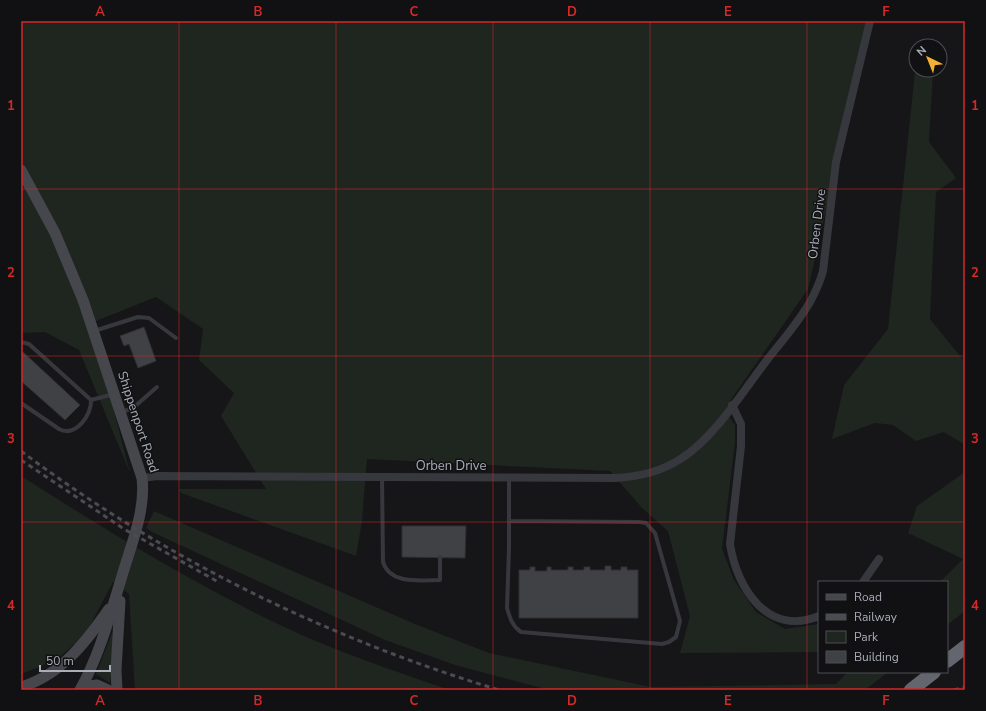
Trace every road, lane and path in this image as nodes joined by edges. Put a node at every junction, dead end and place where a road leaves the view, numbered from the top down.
1 (870, 21) edge
2 (21, 170) edge
3 (94, 332) junction
4 (176, 338) dead end
5 (21, 342) edge
6 (157, 387) dead end
7 (115, 394) junction
8 (91, 400) junction
9 (21, 403) edge
10 (732, 405) junction
11 (121, 412) junction
12 (382, 477) junction
13 (142, 478) junction
14 (509, 478) junction
15 (509, 521) junction
16 (440, 557) dead end
17 (879, 559) dead end
18 (121, 578) junction
19 (864, 581) edge
20 (115, 600) junction
21 (818, 616) edge
22 (965, 647) edge
23 (948, 660) edge
24 (933, 673) edge
25 (21, 688) edge
26 (81, 688) edge
27 (913, 689) edge
28 (108, 690) edge
29 (118, 690) edge

1 - 10 street, Orben Drive
2 - 3 street, Shippenport Road
3 - 4 lane
3 - 7 street, Shippenport Road
5 - 8 lane
6 - 11 lane
7 - 8 lane
7 - 11 street, Shippenport Road
8 - 9 lane
10 - 14 street, Orben Drive
10 - 21 street
11 - 13 street, Shippenport Road
12 - 13 street, Orben Drive
12 - 14 street, Orben Drive
12 - 16 lane
13 - 18 street, Shippenport Road
14 - 15 lane
15 - 15 lane
17 - 19 street
18 - 20 street, Shippenport Road
18 - 29 street
20 - 25 street
20 - 26 street, Shippenport Road
22 - 23 highway
24 - 27 highway
26 - 28 street

